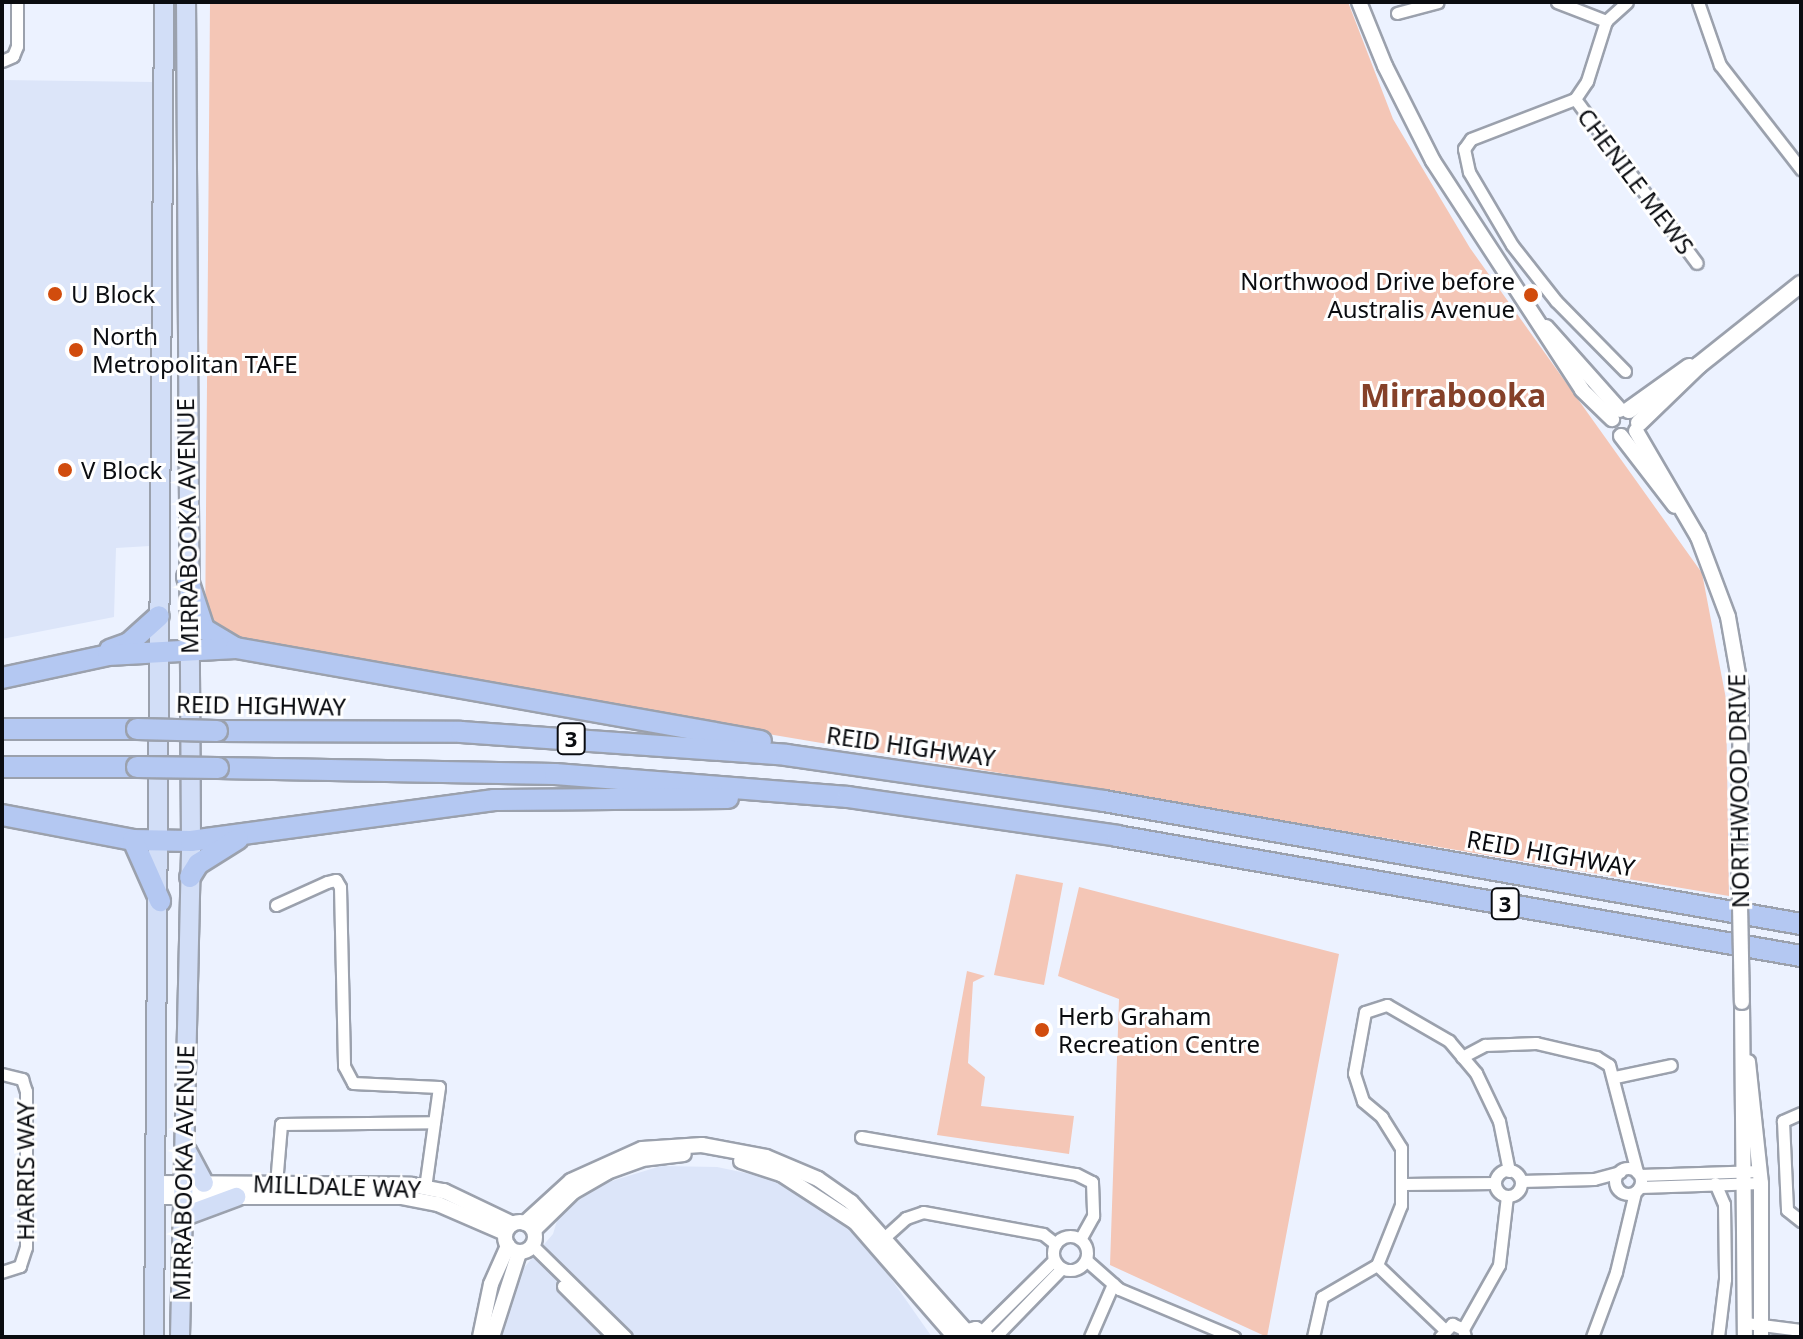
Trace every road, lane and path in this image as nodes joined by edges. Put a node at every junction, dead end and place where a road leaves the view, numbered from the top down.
1 (17, 2) edge
2 (164, 2) edge
3 (186, 2) edge
4 (1359, 2) edge
5 (1438, 2) edge
6 (1557, 2) edge
7 (1627, 2) edge
8 (1698, 2) edge
9 (1397, 13) dead end
10 (1606, 21) junction
11 (2, 61) edge
12 (1575, 99) junction
13 (163, 105) junction
14 (185, 106) junction
15 (1801, 169) edge
16 (1697, 263) dead end
17 (1801, 284) edge
18 (1625, 371) dead end
19 (1627, 419) junction
20 (1679, 508) junction
21 (187, 577) junction
22 (159, 616) junction
23 (236, 648) junction
24 (189, 651) junction
25 (160, 653) junction
26 (84, 659) junction
27 (2, 678) edge
28 (2, 729) edge
29 (2, 767) edge
30 (922, 772) junction
31 (848, 797) junction
32 (2, 815) edge
33 (241, 837) junction
34 (133, 840) junction
35 (160, 841) junction
36 (191, 841) junction
37 (190, 877) junction
38 (160, 901) junction
39 (276, 905) dead end
40 (1801, 924) edge
41 (1801, 956) edge
42 (187, 984) junction
43 (1743, 1038) junction
44 (157, 1053) junction
45 (1462, 1057) junction
46 (1671, 1065) dead end
47 (2, 1074) edge
48 (1615, 1077) junction
49 (1801, 1113) edge
50 (434, 1122) junction
51 (183, 1136) junction
52 (861, 1137) dead end
53 (748, 1158) junction
54 (1509, 1171) junction
55 (1760, 1177) junction
56 (1741, 1178) junction
57 (1521, 1181) junction
58 (1629, 1181) junction
59 (204, 1183) junction
60 (1495, 1183) junction
61 (1715, 1183) junction
62 (276, 1184) junction
63 (1404, 1184) junction
64 (425, 1188) junction
65 (154, 1190) junction
66 (182, 1190) junction
67 (1507, 1196) junction
68 (236, 1197) junction
69 (182, 1217) junction
70 (1801, 1221) edge
71 (886, 1236) junction
72 (520, 1238) junction
73 (1080, 1239) junction
74 (1056, 1244) junction
75 (1086, 1260) junction
76 (1058, 1264) junction
77 (1377, 1265) junction
78 (2, 1272) edge
79 (1113, 1284) junction
80 (930, 1297) junction
81 (1801, 1330) edge
82 (1441, 1332) edge
83 (1464, 1333) edge
84 (1755, 1333) edge
85 (959, 1335) edge
86 (988, 1335) edge
87 (154, 1337) edge
88 (180, 1337) edge
89 (480, 1337) edge
90 (492, 1337) edge
91 (614, 1337) edge
92 (626, 1337) edge
93 (1090, 1337) edge
94 (1234, 1337) edge
95 (1313, 1337) edge
96 (1592, 1337) edge
97 (1718, 1337) edge

1 - 11 street
2 - 13 main road, MIRRABOOKA AVENUE
3 - 14 main road, MIRRABOOKA AVENUE
4 - 19 street, NORTHWOOD DRIVE
5 - 9 street
6 - 10 street
7 - 10 street
8 - 15 street
10 - 12 street
12 - 16 street, CHENILE MEWS
12 - 18 street
13 - 14 main road
13 - 22 main road, MIRRABOOKA AVENUE
14 - 21 main road, MIRRABOOKA AVENUE
17 - 19 main road
19 - 20 street, NORTHWOOD DRIVE
19 - 20 street, NORTHWOOD DRIVE
20 - 43 street, NORTHWOOD DRIVE, bridge
21 - 23 highway
21 - 24 main road, MIRRABOOKA AVENUE
22 - 25 main road, MIRRABOOKA AVENUE
22 - 26 highway
23 - 24 highway
23 - 30 highway
24 - 25 highway
24 - 36 main road, MIRRABOOKA AVENUE
25 - 26 highway
25 - 35 main road, MIRRABOOKA AVENUE
26 - 27 highway
28 - 30 highway, REID HIGHWAY / 3, bridge
29 - 31 highway, 3, bridge
30 - 40 highway, REID HIGHWAY / 3
31 - 33 highway
31 - 41 highway, 3
32 - 34 highway
33 - 36 highway
33 - 37 highway
34 - 35 highway
34 - 38 highway
35 - 36 highway
35 - 38 main road, MIRRABOOKA AVENUE
36 - 37 main road, MIRRABOOKA AVENUE
37 - 42 main road, MIRRABOOKA AVENUE
38 - 44 main road, MIRRABOOKA AVENUE
39 - 50 street
42 - 44 main road
42 - 51 main road, MIRRABOOKA AVENUE
43 - 55 street, NORTHWOOD DRIVE
43 - 56 street, NORTHWOOD DRIVE
44 - 65 main road, MIRRABOOKA AVENUE
45 - 48 street
45 - 54 street
45 - 63 street
46 - 48 street
47 - 78 street, HARRIS WAY
48 - 58 street
49 - 70 street
50 - 62 street
50 - 64 street
51 - 59 main road
51 - 66 main road, MIRRABOOKA AVENUE
52 - 73 street
53 - 71 street
53 - 72 street
53 - 80 street
54 - 57 street
54 - 60 street
55 - 56 street
55 - 84 street, NORTHWOOD DRIVE
56 - 58 street
56 - 61 street
56 - 84 street, NORTHWOOD DRIVE
57 - 58 street
57 - 67 street
58 - 61 street
58 - 96 street
59 - 62 street, MILLDALE WAY
59 - 66 street, MILLDALE WAY
60 - 63 street
60 - 67 street
61 - 97 street
62 - 64 street, MILLDALE WAY
63 - 77 street
64 - 72 street, MILLDALE WAY
65 - 66 street, MILLDALE WAY
65 - 87 main road, MIRRABOOKA AVENUE
66 - 68 street, MILLDALE WAY
66 - 69 main road, MIRRABOOKA AVENUE
67 - 83 street
68 - 69 main road
68 - 72 street, MILLDALE WAY
69 - 88 main road, MIRRABOOKA AVENUE
71 - 74 street
71 - 80 street
72 - 89 street
72 - 90 street
72 - 91 street, MILLDALE WAY
72 - 92 street, MILLDALE WAY
73 - 74 street
73 - 75 street
74 - 76 street
75 - 76 street
75 - 79 street
76 - 86 street
77 - 82 street
77 - 95 street
79 - 93 street
79 - 94 street
80 - 85 street
81 - 84 street
82 - 83 street
85 - 86 street

